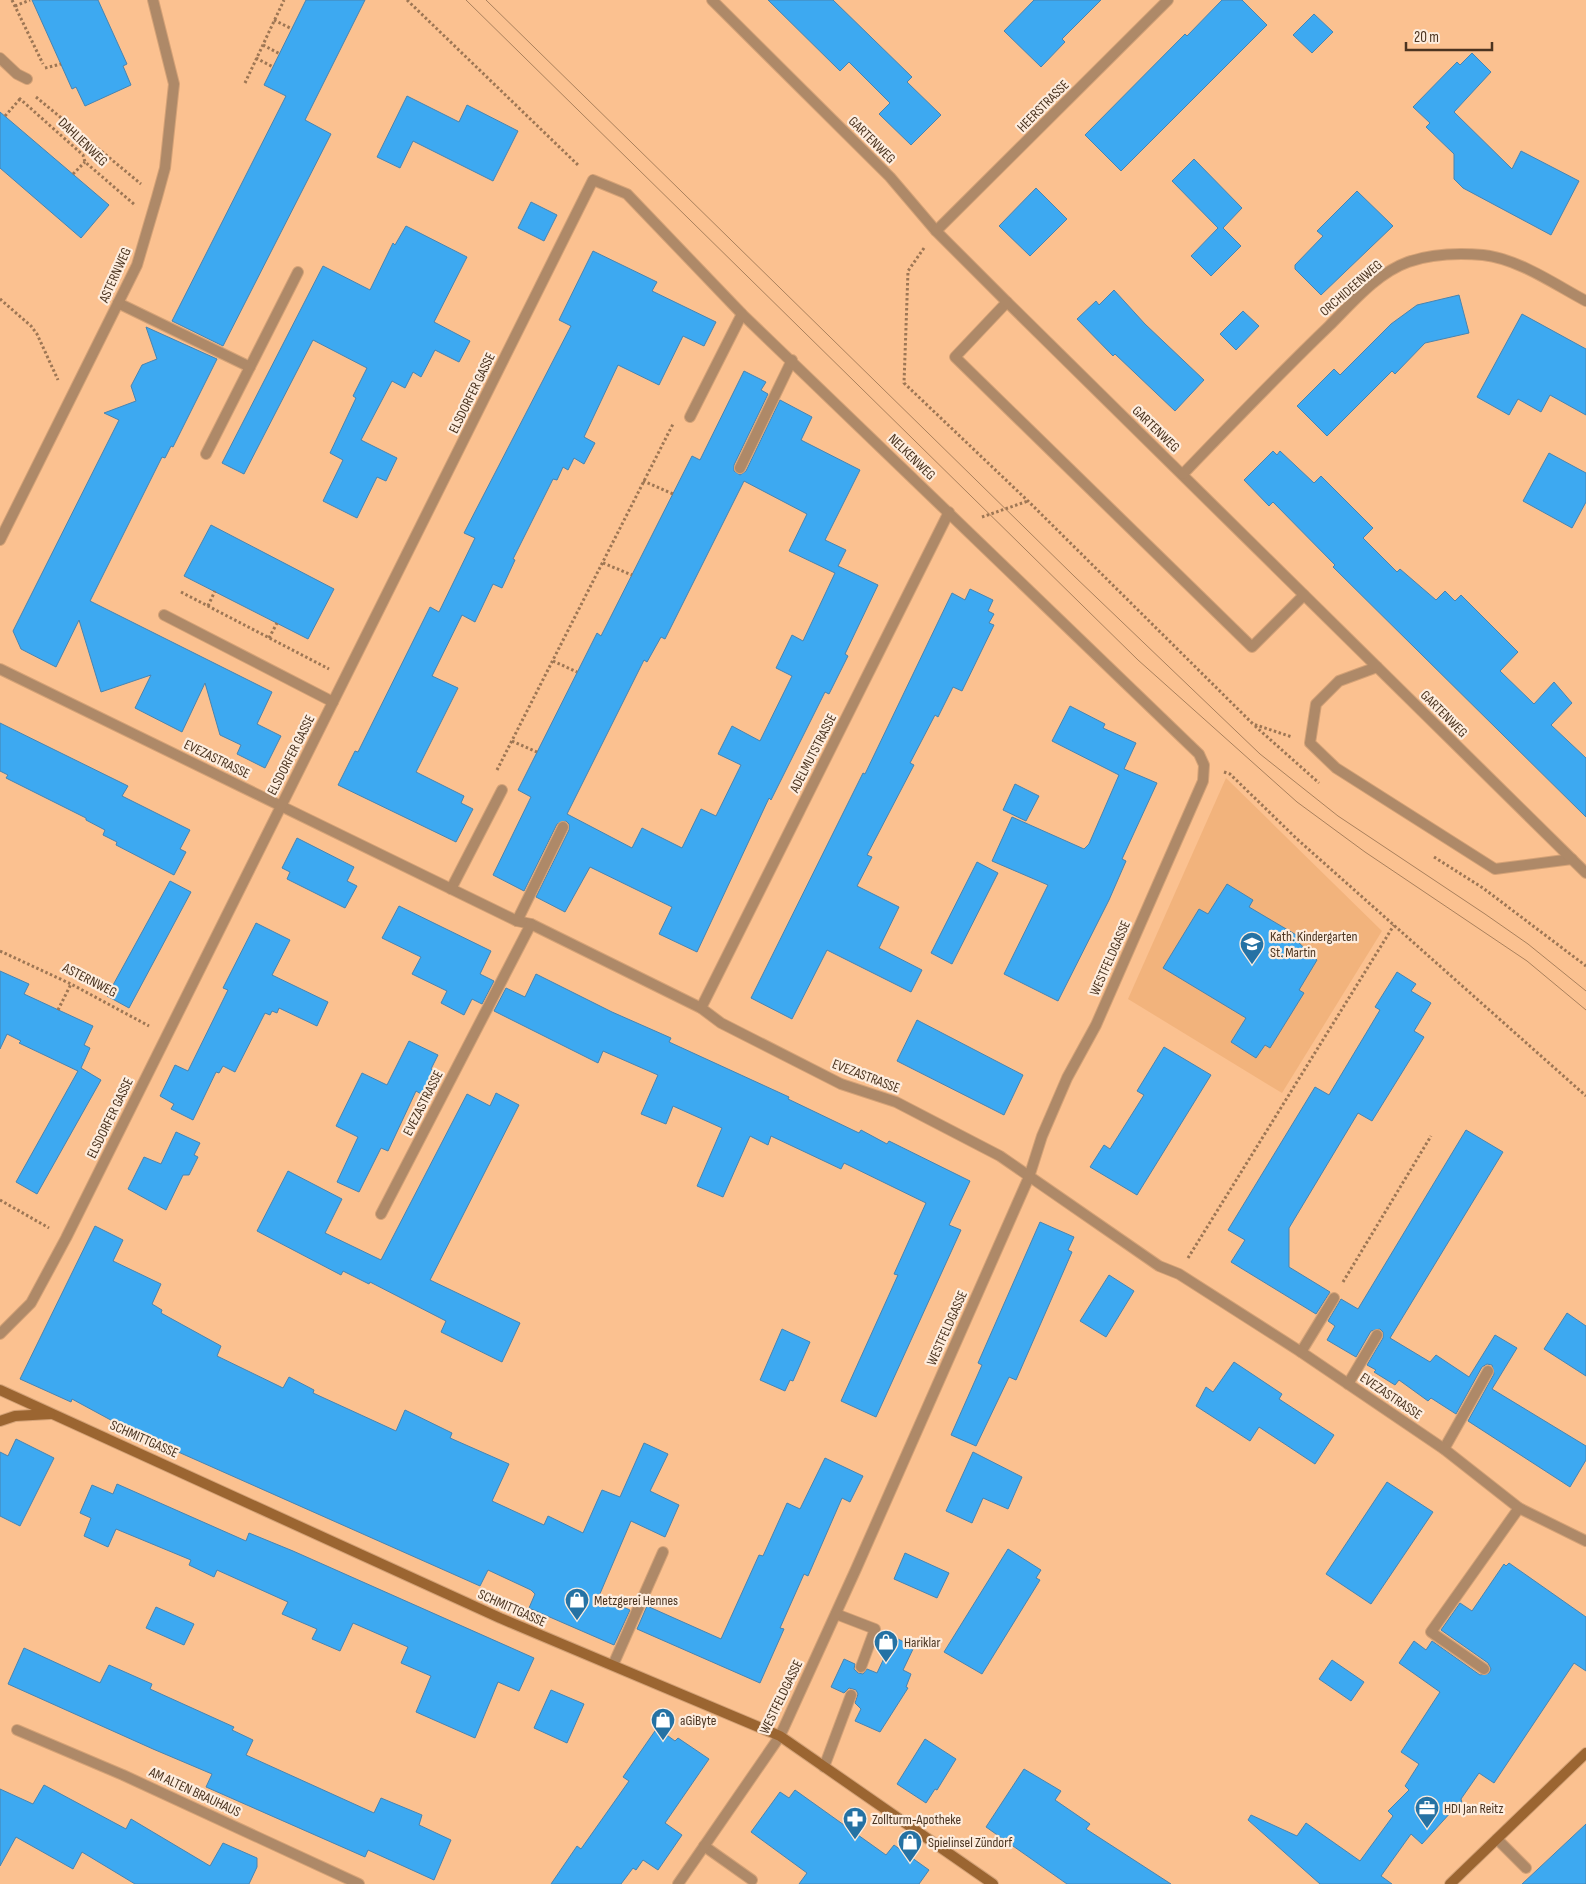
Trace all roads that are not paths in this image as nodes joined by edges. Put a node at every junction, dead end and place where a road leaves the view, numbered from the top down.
1 (153, 0) edge
2 (712, 0) edge
3 (1168, 0) edge
4 (0, 58) edge
5 (27, 79) dead end
6 (593, 180) joint
7 (936, 231) junction
8 (298, 272) dead end
9 (1586, 301) edge
10 (1007, 302) junction
11 (118, 303) junction
12 (742, 314) junction
13 (792, 360) junction
14 (250, 368) junction
15 (690, 417) road end
16 (206, 454) dead end
17 (740, 468) dead end
18 (1183, 474) junction
19 (950, 512) junction
20 (0, 540) edge
21 (1304, 595) junction
22 (164, 614) dead end
23 (1377, 667) junction
24 (0, 669) edge
25 (333, 702) junction
26 (1204, 765) joint
27 (502, 790) road end
28 (282, 805) junction
29 (563, 826) dead end
30 (1572, 860) junction
31 (1586, 873) edge
32 (451, 889) junction
33 (517, 921) junction
34 (531, 924) junction
35 (701, 1008) junction
36 (1029, 1176) junction
37 (381, 1214) dead end
38 (1334, 1298) road end
39 (0, 1334) edge
40 (1377, 1335) dead end
41 (1301, 1352) junction
42 (1488, 1371) dead end
43 (1348, 1384) junction
44 (0, 1390) edge
45 (53, 1414) junction
46 (0, 1421) edge
47 (1444, 1449) junction
48 (1518, 1508) junction
49 (1586, 1541) edge
50 (663, 1552) dead end
51 (836, 1614) junction
52 (613, 1665) junction
53 (861, 1667) dead end
54 (1484, 1668) dead end
55 (850, 1695) dead end
56 (16, 1730) dead end
57 (780, 1736) junction
58 (1586, 1753) edge
59 (824, 1767) junction
60 (1497, 1839) junction
61 (704, 1846) junction
62 (1526, 1868) dead end
63 (752, 1880) dead end
64 (359, 1884) edge
65 (678, 1884) edge
66 (993, 1884) edge
67 (1450, 1884) edge

1 - 11 street, ASTERNWEG
2 - 7 street, GARTENWEG
3 - 7 street, HEERSTRASSE
4 - 5 street
6 - 12 street, NELKENWEG
6 - 25 street, ELSDORFER GASSE
7 - 10 street, GARTENWEG
8 - 14 street
9 - 18 street, ORCHIDEENWEG
10 - 18 street, GARTENWEG
10 - 21 street
11 - 14 street
11 - 20 street, ASTERNWEG
12 - 13 street, NELKENWEG
12 - 15 street
13 - 17 street
13 - 19 street, NELKENWEG
14 - 16 street
18 - 21 street, GARTENWEG
19 - 26 street, NELKENWEG
19 - 35 street, ADELMUTSTRASSE
21 - 23 street, GARTENWEG
22 - 25 street
23 - 30 street, GARTENWEG
23 - 30 street
24 - 28 street, EVEZASTRASSE
25 - 28 street, ELSDORFER GASSE
26 - 36 street, WESTFELDGASSE
27 - 32 street
28 - 32 street, EVEZASTRASSE
28 - 39 street, ELSDORFER GASSE
29 - 33 street
30 - 31 street, GARTENWEG
32 - 33 street, EVEZASTRASSE
33 - 34 street, EVEZASTRASSE
34 - 35 street, EVEZASTRASSE
34 - 37 street, EVEZASTRASSE
35 - 36 street, EVEZASTRASSE
36 - 41 street, EVEZASTRASSE
36 - 51 street, WESTFELDGASSE
38 - 41 street
40 - 43 street
41 - 43 street, EVEZASTRASSE
42 - 47 street
43 - 47 street, EVEZASTRASSE
44 - 45 main road, SCHMITTGASSE
45 - 46 main road
45 - 52 main road, SCHMITTGASSE
47 - 48 street, EVEZASTRASSE
48 - 49 street, EVEZASTRASSE
48 - 54 street
50 - 52 street
51 - 53 street
51 - 57 street, WESTFELDGASSE
52 - 57 main road, SCHMITTGASSE
55 - 59 street
56 - 64 street, AM ALTEN BRAUHAUS
57 - 59 main road, SCHMITTGASSE
57 - 61 street, WESTFELDGASSE
58 - 60 main road
59 - 66 main road, SCHMITTGASSE
60 - 62 street
60 - 67 main road
61 - 63 street
61 - 65 street, WESTFELDGASSE

